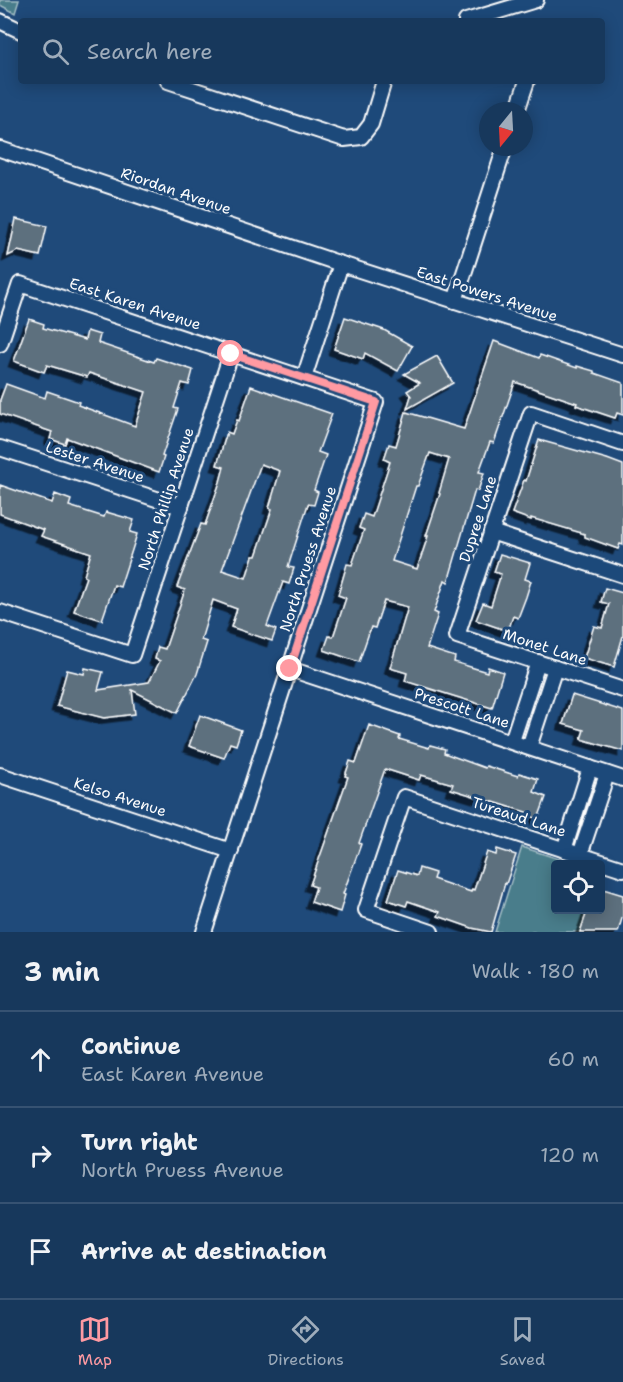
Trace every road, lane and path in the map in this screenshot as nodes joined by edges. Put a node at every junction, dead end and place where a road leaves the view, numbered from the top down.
1 (536, 0) edge
2 (476, 18) edge
3 (0, 21) edge
4 (18, 30) edge
5 (177, 84) edge
6 (383, 84) edge
7 (526, 84) edge
8 (520, 102) edge
9 (0, 149) edge
10 (502, 156) edge
11 (342, 264) junction
12 (455, 301) junction
13 (0, 344) edge
14 (231, 354) junction
15 (623, 355) edge
16 (304, 378) junction
17 (376, 402) joint
18 (623, 444) edge
19 (0, 448) edge
20 (181, 507) junction
21 (491, 532) junction
22 (623, 575) edge
23 (0, 612) edge
24 (457, 636) joint
25 (538, 662) junction
26 (555, 668) junction
27 (290, 669) junction
28 (623, 690) edge
29 (512, 741) junction
30 (529, 747) junction
31 (590, 768) junction
32 (607, 774) junction
33 (0, 775) edge
34 (623, 779) edge
35 (231, 850) junction
36 (564, 850) junction
37 (580, 855) junction
38 (623, 869) edge
39 (204, 932) edge
40 (431, 932) edge

1 - 2 street
3 - 4 street
5 - 6 street
7 - 8 street
9 - 11 street, Riordan Avenue
10 - 12 street
11 - 12 street, East Powers Avenue
11 - 16 street
12 - 15 street, East Powers Avenue
13 - 14 street, East Karen Avenue
14 - 16 street, East Karen Avenue
14 - 20 street, North Phillip Avenue
16 - 17 street, East Karen Avenue
17 - 27 street, North Pruess Avenue
18 - 21 street, Dupree Lane
19 - 20 street, Lester Avenue
20 - 23 street, North Phillip Avenue
21 - 22 street
21 - 24 street, Dupree Lane
24 - 25 street, Monet Lane
25 - 26 street, Monet Lane
25 - 29 street
26 - 28 street, Monet Lane
26 - 30 street
27 - 29 street, Prescott Lane
27 - 35 street, North Pruess Avenue
29 - 30 street, Prescott Lane
30 - 31 street, Prescott Lane
31 - 32 street, Prescott Lane
31 - 36 street
32 - 34 street, Prescott Lane
32 - 37 street
33 - 35 street, Kelso Avenue
35 - 39 street, North Pruess Avenue
36 - 37 street, Tureaud Lane
36 - 40 street, Tureaud Lane
37 - 38 street, Tureaud Lane

